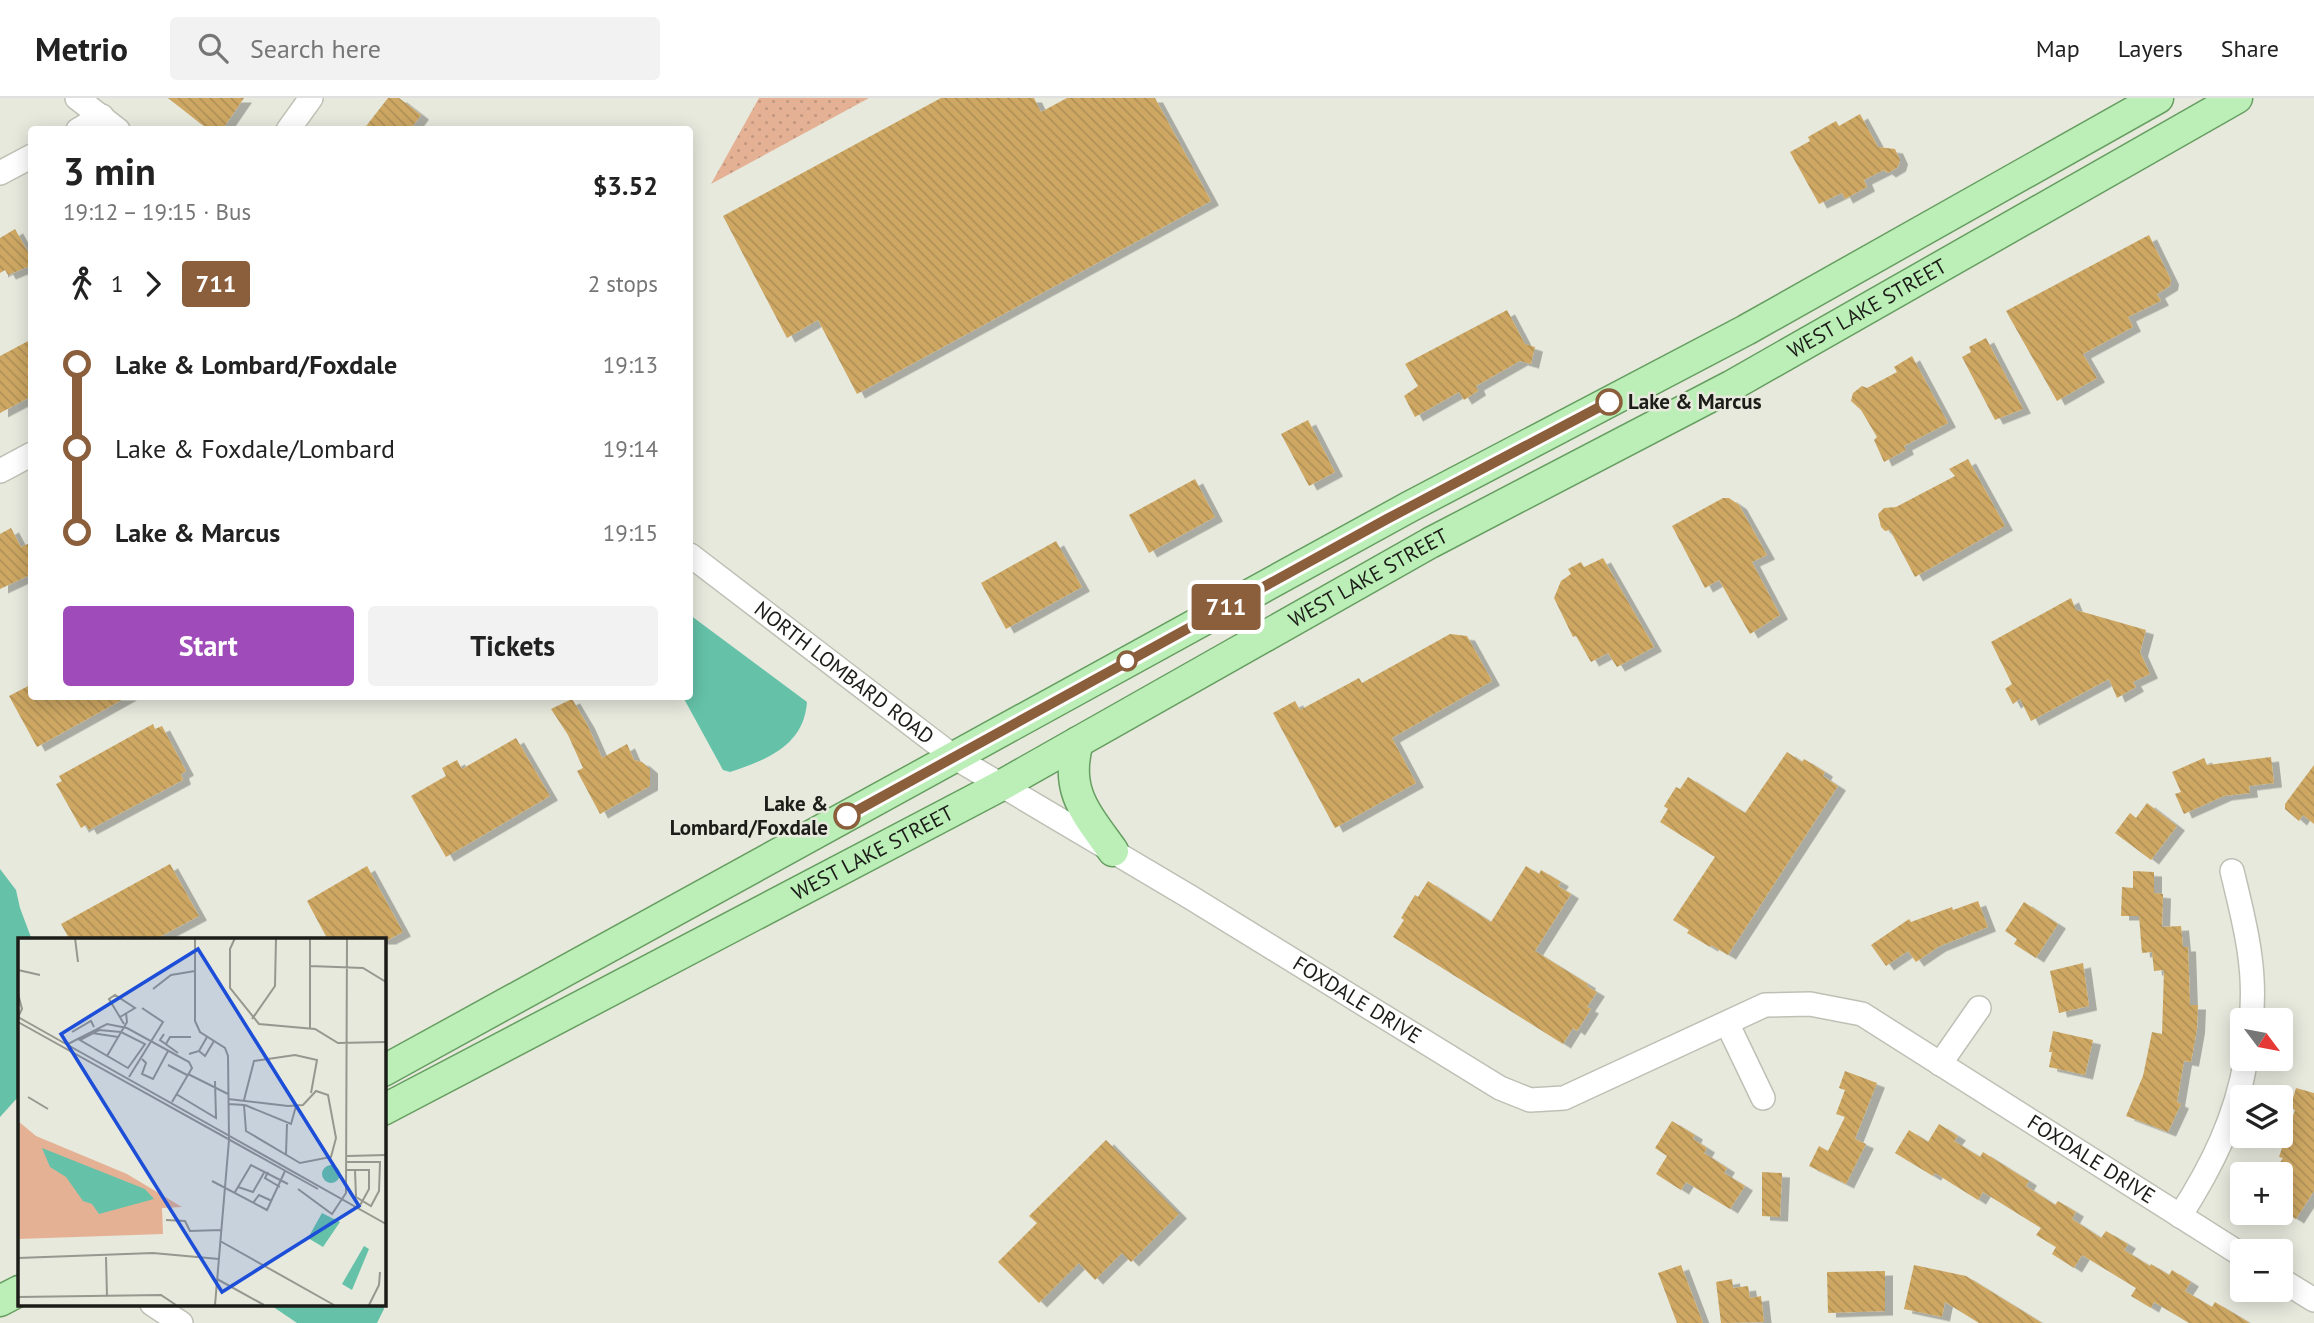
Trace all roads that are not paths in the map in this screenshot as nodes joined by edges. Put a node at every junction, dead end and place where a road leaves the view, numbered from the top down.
1 (77, 98) edge
2 (311, 98) edge
3 (2158, 98) edge
4 (2236, 98) edge
5 (110, 123) edge
6 (291, 126) edge
7 (28, 158) edge
8 (0, 173) edge
9 (28, 456) edge
10 (0, 471) edge
11 (693, 557) edge
12 (1078, 742) junction
13 (954, 757) junction
14 (1002, 785) junction
15 (1113, 851) junction
16 (2232, 871) dead end
17 (1979, 1008) dead end
18 (2251, 1008) edge
19 (1727, 1023) junction
20 (1940, 1064) junction
21 (385, 1070) edge
22 (2243, 1071) edge
23 (1763, 1098) dead end
24 (385, 1109) edge
25 (2180, 1216) junction
26 (2230, 1247) edge
27 (2293, 1287) edge
28 (18, 1292) edge
29 (2314, 1300) edge
30 (0, 1301) edge
31 (155, 1306) edge
32 (181, 1323) edge

1 - 5 street
2 - 6 street
3 - 13 main road, WEST LAKE STREET
4 - 12 main road, WEST LAKE STREET
7 - 8 street
9 - 10 street
11 - 13 street, NORTH LOMBARD ROAD
12 - 14 main road, WEST LAKE STREET
12 - 15 main road
13 - 14 street, NORTH LOMBARD ROAD
13 - 21 main road, WEST LAKE STREET
14 - 15 street, FOXDALE DRIVE
14 - 24 main road, WEST LAKE STREET
15 - 19 street, FOXDALE DRIVE
16 - 18 street
17 - 20 street
19 - 20 street, FOXDALE DRIVE
19 - 23 street
20 - 25 street, FOXDALE DRIVE
22 - 25 street
25 - 26 street, FOXDALE DRIVE
27 - 29 street
28 - 30 main road
31 - 32 street

